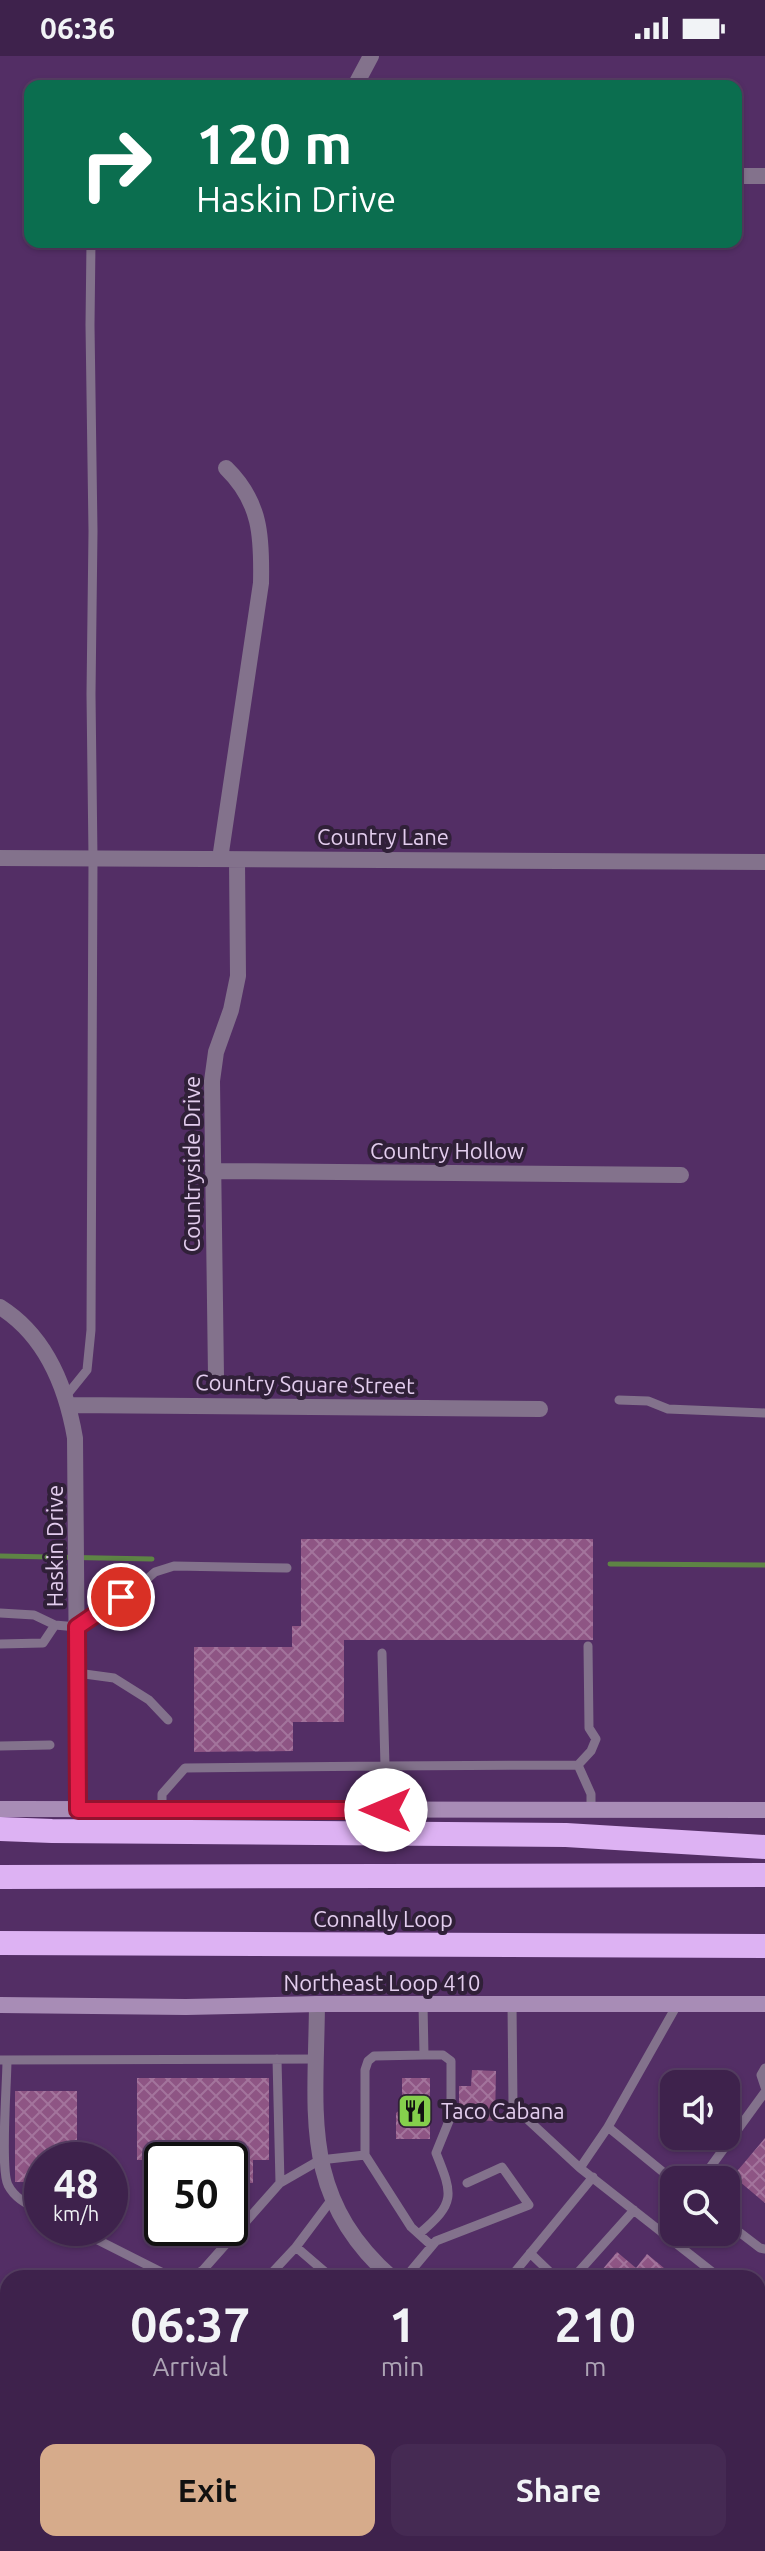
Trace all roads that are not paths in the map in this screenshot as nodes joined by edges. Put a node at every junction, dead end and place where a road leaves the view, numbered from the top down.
1 (371, 56) edge
2 (358, 80) edge
3 (742, 176) edge
4 (765, 176) edge
5 (91, 248) edge
6 (226, 468) dead end
7 (0, 858) edge
8 (93, 858) junction
9 (228, 860) junction
10 (765, 862) edge
11 (213, 1171) junction
12 (681, 1175) dead end
13 (0, 1307) edge
14 (216, 1376) dead end
15 (68, 1400) junction
16 (619, 1400) dead end
17 (540, 1409) dead end
18 (765, 1413) edge
19 (287, 1568) dead end
20 (0, 1613) edge
21 (55, 1625) junction
22 (77, 1627) junction
23 (0, 1644) edge
24 (588, 1646) dead end
25 (382, 1653) dead end
26 (77, 1673) junction
27 (168, 1720) dead end
28 (50, 1745) dead end
29 (0, 1746) edge
30 (578, 1765) junction
31 (385, 1766) junction
32 (0, 1809) edge
33 (78, 1810) junction
34 (162, 1810) junction
35 (386, 1810) junction
36 (591, 1810) junction
37 (765, 1810) edge
38 (0, 1829) edge
39 (765, 1847) edge
40 (765, 1875) edge
41 (0, 1877) edge
42 (0, 1943) edge
43 (765, 1946) edge
44 (317, 2004) junction
45 (423, 2004) junction
46 (512, 2004) junction
47 (765, 2004) edge
48 (0, 2005) edge
49 (677, 2005) junction
50 (424, 2055) junction
51 (277, 2059) junction
52 (317, 2059) junction
53 (4, 2060) edge
54 (765, 2068) edge
55 (765, 2090) edge
56 (608, 2127) junction
57 (365, 2155) junction
58 (320, 2160) junction
59 (711, 2166) edge
60 (580, 2168) junction
61 (660, 2170) edge
62 (593, 2177) junction
63 (280, 2183) junction
64 (467, 2183) dead end
65 (332, 2199) junction
66 (24, 2201) edge
67 (634, 2210) junction
68 (740, 2233) edge
69 (419, 2234) junction
70 (110, 2246) edge
71 (432, 2246) junction
72 (296, 2247) junction
73 (765, 2249) edge
74 (530, 2253) junction
75 (157, 2270) edge
76 (203, 2270) edge
77 (274, 2270) edge
78 (323, 2270) edge
79 (384, 2270) edge
80 (412, 2270) edge
81 (516, 2270) edge
82 (548, 2270) edge
83 (580, 2270) edge
84 (710, 2270) edge

1 - 2 street
3 - 4 street
5 - 8 lane
6 - 9 street, Countryside Drive
7 - 8 street, Country Lane
8 - 9 street, Country Lane
8 - 15 lane
9 - 10 street, Country Lane
9 - 11 street, Countryside Drive
11 - 12 street, Country Hollow
11 - 14 street, Countryside Drive
13 - 15 street, Haskin Drive
15 - 17 street, Country Square Street
15 - 22 street, Haskin Drive
16 - 18 lane
19 - 22 lane
20 - 21 lane
21 - 22 lane
21 - 23 lane
22 - 26 street, Haskin Drive
24 - 30 lane
25 - 31 lane
26 - 27 lane
26 - 33 street, Haskin Drive
28 - 29 lane
30 - 31 lane
30 - 36 lane
31 - 34 lane
31 - 35 lane
32 - 33 main road
33 - 34 main road
34 - 35 main road
35 - 36 main road
36 - 37 main road
38 - 39 highway
40 - 41 highway, Connally Loop
42 - 43 highway, Connally Loop
44 - 45 main road, Northeast Loop 410
44 - 48 main road, Northeast Loop 410
44 - 52 street
45 - 46 main road, Northeast Loop 410
45 - 50 lane
46 - 49 main road, Northeast Loop 410
46 - 60 lane
47 - 49 main road, Northeast Loop 410
49 - 56 lane
50 - 57 lane
50 - 69 lane
51 - 52 lane
51 - 53 lane
51 - 63 lane
52 - 58 street
53 - 66 lane
54 - 55 lane
55 - 59 lane
56 - 60 lane
56 - 61 lane
57 - 58 lane
57 - 69 lane
58 - 63 lane
58 - 65 street
60 - 62 lane
62 - 67 lane
62 - 74 lane
63 - 76 lane
64 - 71 lane
65 - 72 lane
65 - 79 street
67 - 83 lane
67 - 84 lane
68 - 73 lane
69 - 71 lane
70 - 75 lane
71 - 80 lane
72 - 77 lane
72 - 78 lane
74 - 81 lane
74 - 82 lane

